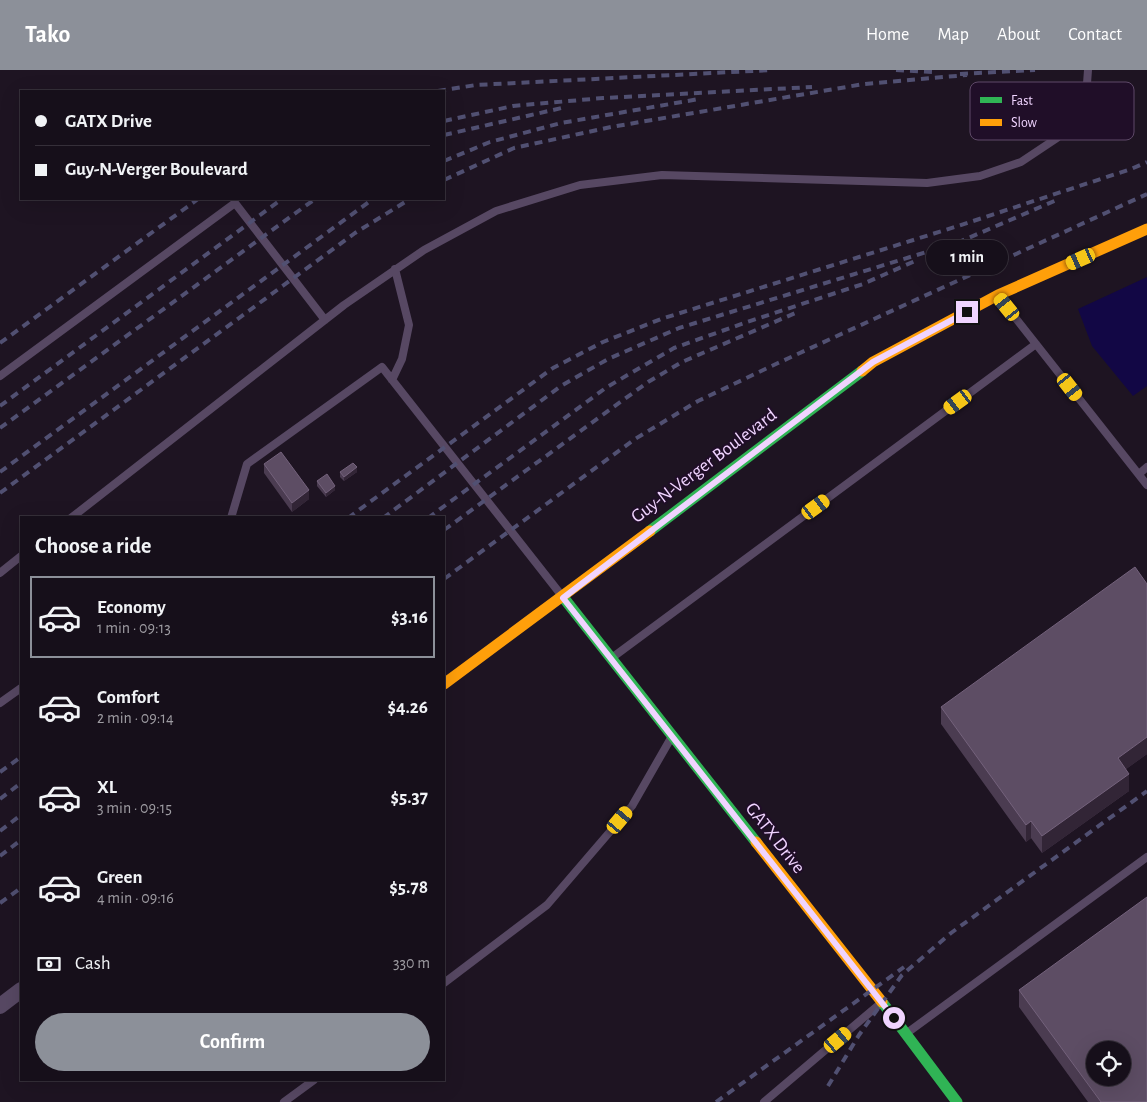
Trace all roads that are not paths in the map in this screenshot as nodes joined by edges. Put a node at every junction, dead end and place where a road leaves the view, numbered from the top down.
1 (1054, 140) edge
2 (1147, 230) edge
3 (396, 269) junction
4 (998, 295) junction
5 (325, 320) junction
6 (1036, 344) junction
7 (0, 376) edge
8 (392, 380) junction
9 (1147, 467) edge
10 (1139, 474) junction
11 (1147, 485) edge
12 (74, 516) edge
13 (232, 516) edge
14 (20, 557) edge
15 (0, 573) edge
16 (563, 598) junction
17 (611, 658) junction
18 (445, 683) edge
19 (20, 689) edge
20 (0, 704) edge
21 (672, 736) junction
22 (1147, 857) edge
23 (445, 982) edge
24 (20, 991) edge
25 (882, 1002) junction
26 (0, 1006) edge
27 (906, 1034) junction
28 (313, 1081) edge
29 (284, 1102) edge
30 (764, 1102) edge
31 (957, 1102) edge

1 - 3 lane
2 - 4 street, Guy-N-Verger Boulevard
3 - 5 lane
3 - 8 lane
4 - 6 lane
4 - 16 street, Guy-N-Verger Boulevard
5 - 7 lane
5 - 12 lane
6 - 10 lane
6 - 17 lane
8 - 13 lane
8 - 16 lane
9 - 10 lane
10 - 11 lane
14 - 15 lane
16 - 17 street, GATX Drive
16 - 18 street, Guy-N-Verger Boulevard
17 - 21 street, GATX Drive
19 - 20 lane
21 - 23 lane
21 - 25 street, GATX Drive
22 - 27 lane
24 - 26 street
25 - 27 street, GATX Drive
25 - 30 lane
27 - 31 street, GATX Drive
28 - 29 lane

